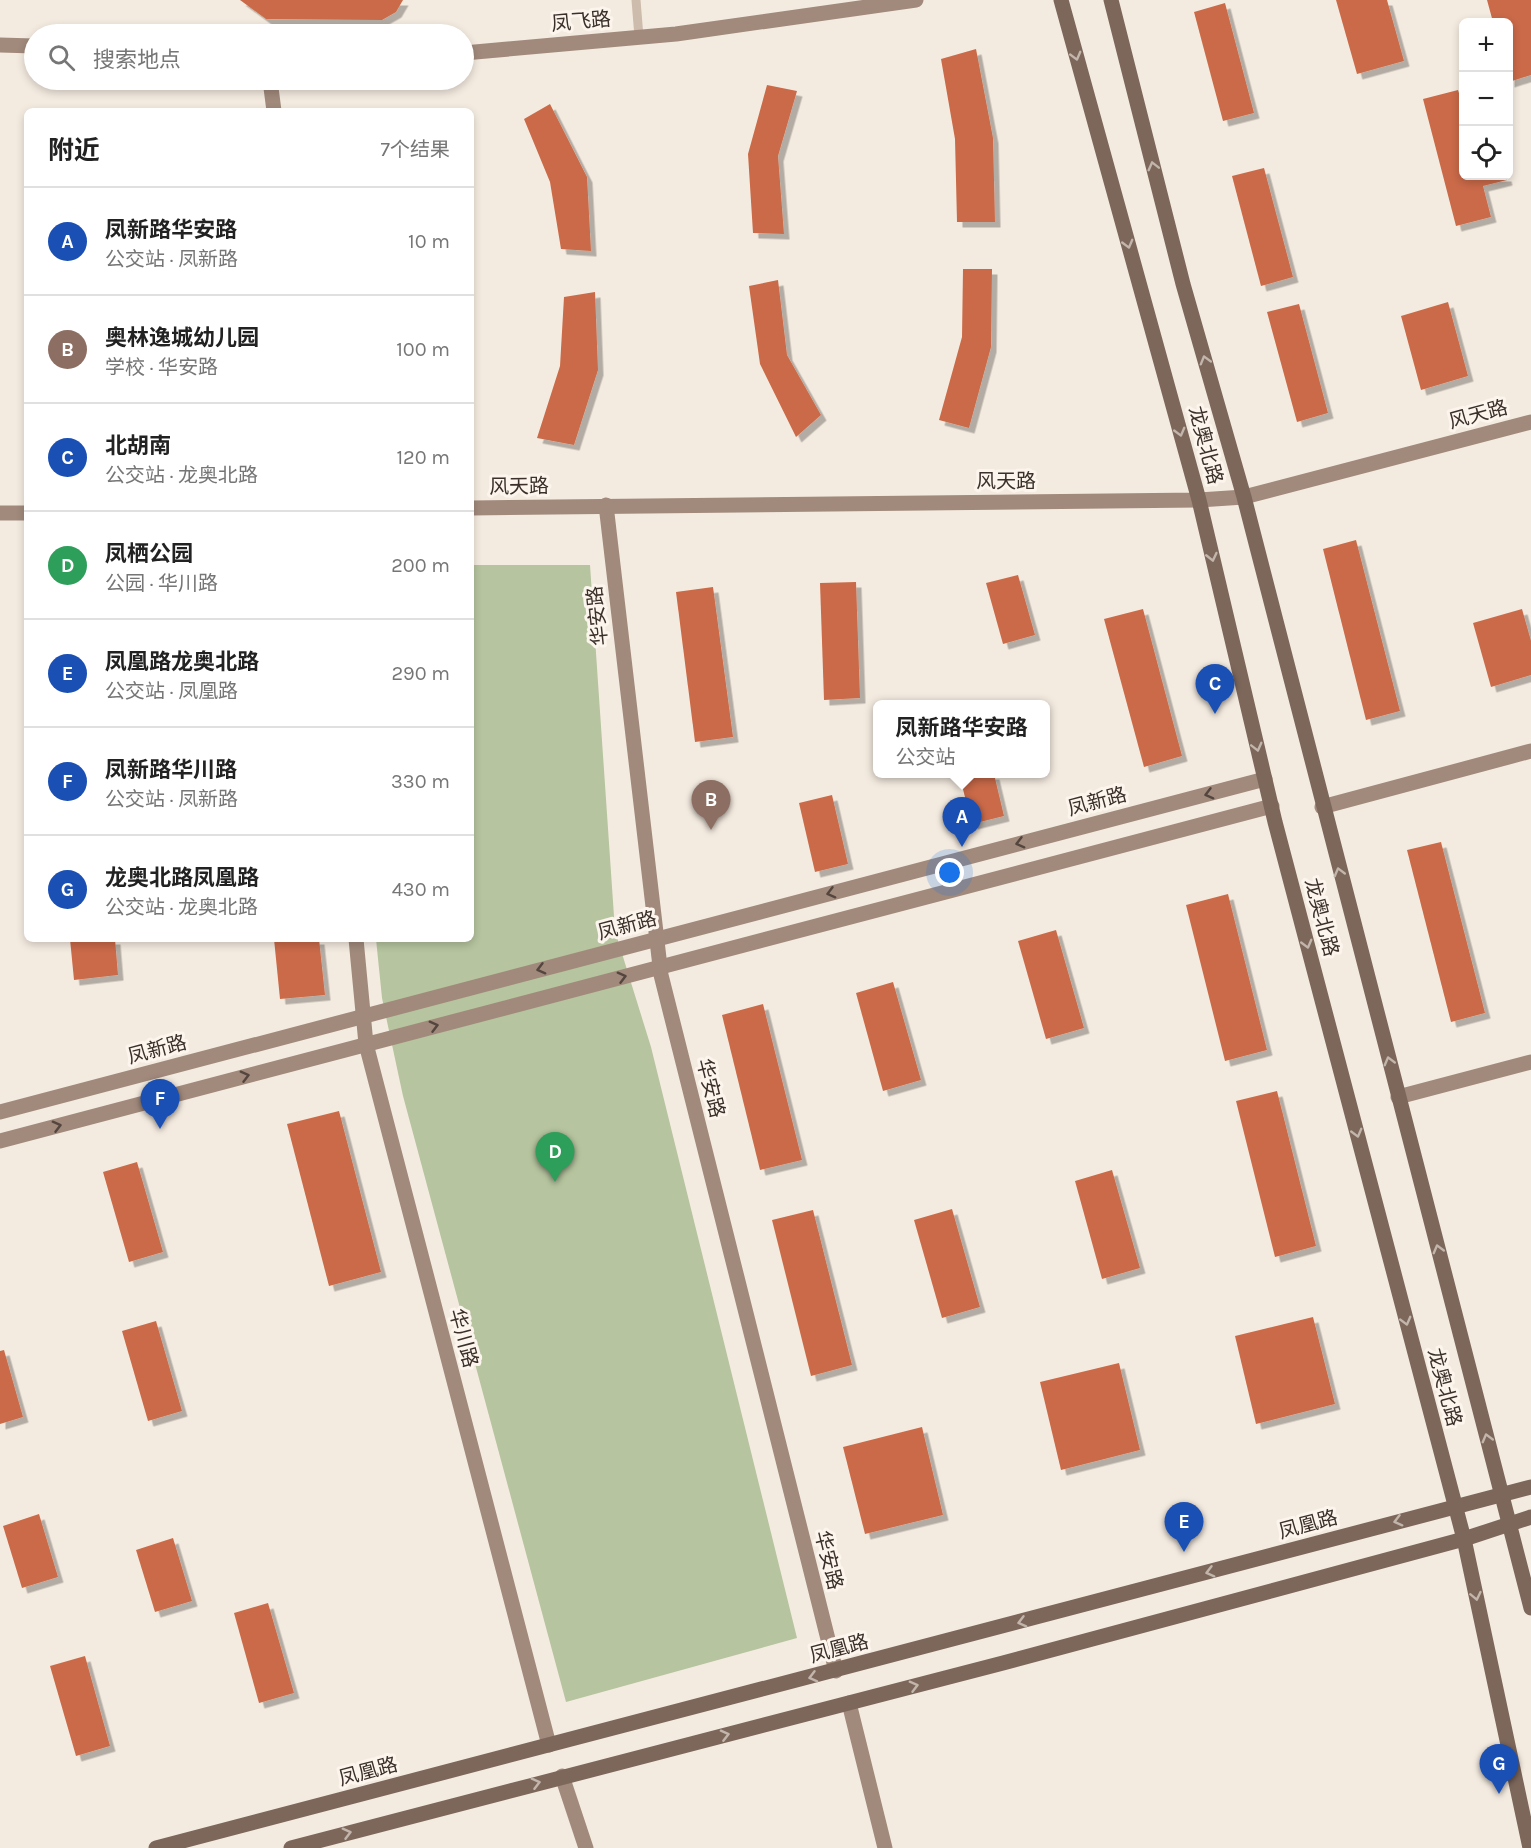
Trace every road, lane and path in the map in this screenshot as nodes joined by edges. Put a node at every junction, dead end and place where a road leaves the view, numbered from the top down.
1 (636, 0) edge
2 (916, 0) edge
3 (1061, 0) edge
4 (1113, 0) edge
5 (639, 37) junction
6 (0, 45) edge
7 (24, 46) edge
8 (474, 52) edge
9 (271, 90) edge
10 (274, 108) edge
11 (1531, 423) edge
12 (1244, 497) junction
13 (1199, 500) junction
14 (606, 505) junction
15 (474, 508) edge
16 (0, 513) edge
17 (24, 513) edge
18 (1531, 751) edge
19 (1265, 779) junction
20 (1272, 806) junction
21 (1322, 807) junction
22 (657, 939) junction
23 (356, 942) edge
24 (660, 967) junction
25 (363, 1016) junction
26 (366, 1044) junction
27 (1531, 1062) edge
28 (1398, 1096) junction
29 (0, 1112) edge
30 (0, 1141) edge
31 (1531, 1487) edge
32 (1502, 1494) junction
33 (1455, 1506) junction
34 (1531, 1517) edge
35 (1511, 1523) junction
36 (1464, 1539) junction
37 (1531, 1608) edge
38 (836, 1671) junction
39 (849, 1703) junction
40 (549, 1745) junction
41 (562, 1776) junction
42 (156, 1848) edge
43 (291, 1848) edge
44 (586, 1848) edge
45 (885, 1848) edge
46 (1530, 1848) edge

1 - 5 lane
2 - 5 street, 凤飞路
3 -> 13 main road, 龙奥北路
12 -> 4 main road, 龙奥北路
5 - 8 street, 凤飞路
6 - 7 street
9 - 10 street
11 - 12 street, 风天路
12 - 13 street, 风天路
12 - 21 main road, 龙奥北路
13 - 14 street, 风天路
13 -> 19 main road, 龙奥北路
14 - 15 street, 风天路
14 - 22 street, 华安路
16 - 17 street
18 - 21 street
19 - 20 main road, 龙奥北路
19 -> 22 street, 凤新路
20 - 24 street
20 -> 33 main road, 龙奥北路
28 -> 21 main road, 龙奥北路
22 - 24 street, 华安路
22 -> 25 street, 凤新路
23 - 25 street, 华川路
26 -> 24 street
24 - 38 street, 华安路
25 - 26 street, 华川路
25 - 29 street, 凤新路
30 -> 26 street
26 - 40 street, 华川路
27 - 28 street
32 -> 28 main road, 龙奥北路
31 - 32 main road, 凤凰路
32 - 33 main road, 凤凰路
32 - 35 main road, 龙奥北路
33 - 36 main road, 龙奥北路
33 -> 38 main road, 凤凰路
34 - 35 main road
35 - 36 main road
35 - 37 main road, 龙奥北路
39 -> 36 main road
36 -> 46 main road, 龙奥北路
38 -> 40 main road, 凤凰路
41 -> 39 main road
39 - 45 street
40 - 42 main road, 凤凰路
43 -> 41 main road
41 - 44 street

